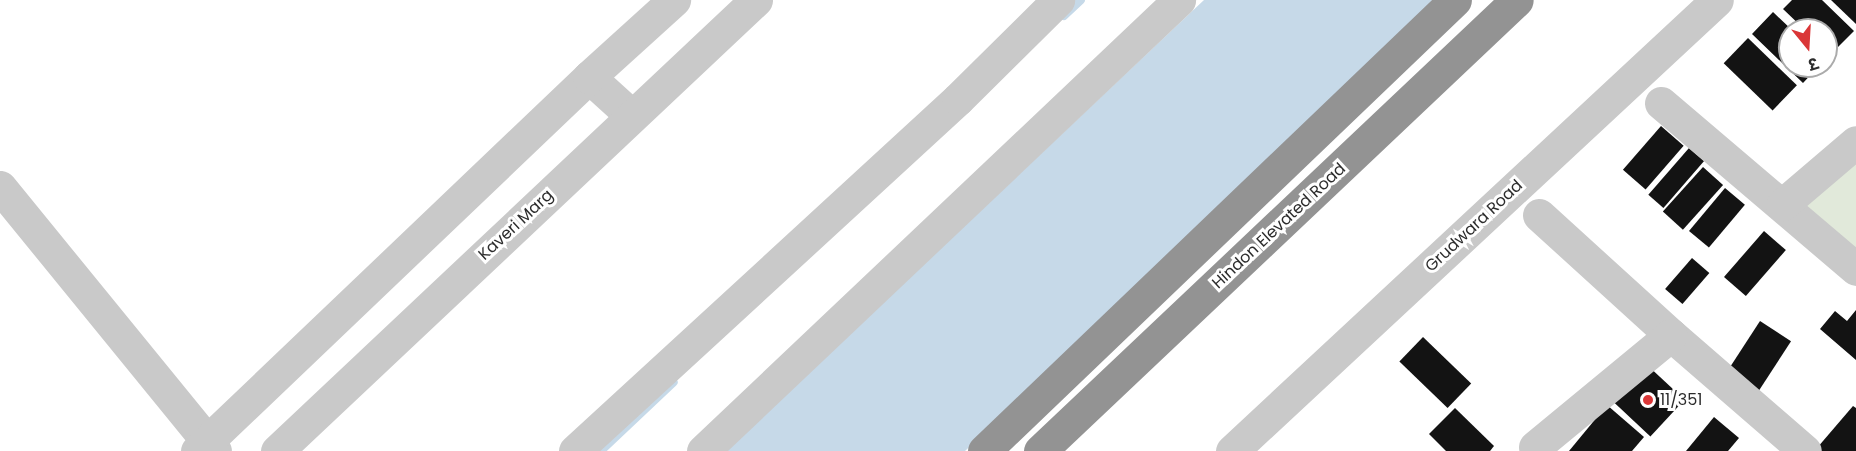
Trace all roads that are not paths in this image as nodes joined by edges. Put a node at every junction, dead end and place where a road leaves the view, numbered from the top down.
1 (674, 0) edge
2 (756, 0) edge
3 (1059, 0) edge
4 (1179, 0) edge
5 (1455, 0) edge
6 (1518, 0) edge
7 (1716, 0) edge
8 (589, 77) junction
9 (1661, 103) dead end
10 (632, 116) junction
11 (1856, 142) edge
12 (0, 188) edge
13 (1782, 205) junction
14 (1539, 215) dead end
15 (1856, 269) edge
16 (1671, 335) junction
17 (206, 448) edge
18 (1534, 450) edge
19 (277, 451) edge
20 (575, 451) edge
21 (703, 451) edge
22 (984, 451) edge
23 (1040, 451) edge
24 (1232, 451) edge
25 (1805, 451) edge

1 - 8 street
2 - 10 street, Kaveri Marg
3 - 20 street
4 - 21 street
5 - 22 highway
6 - 23 highway, Hindon Elevated Road
7 - 24 street, Grudwara Road
8 - 10 street
8 - 17 street
9 - 13 street
10 - 19 street, Kaveri Marg
11 - 13 street
12 - 17 street
13 - 15 street
14 - 16 street
16 - 18 street
16 - 25 street

